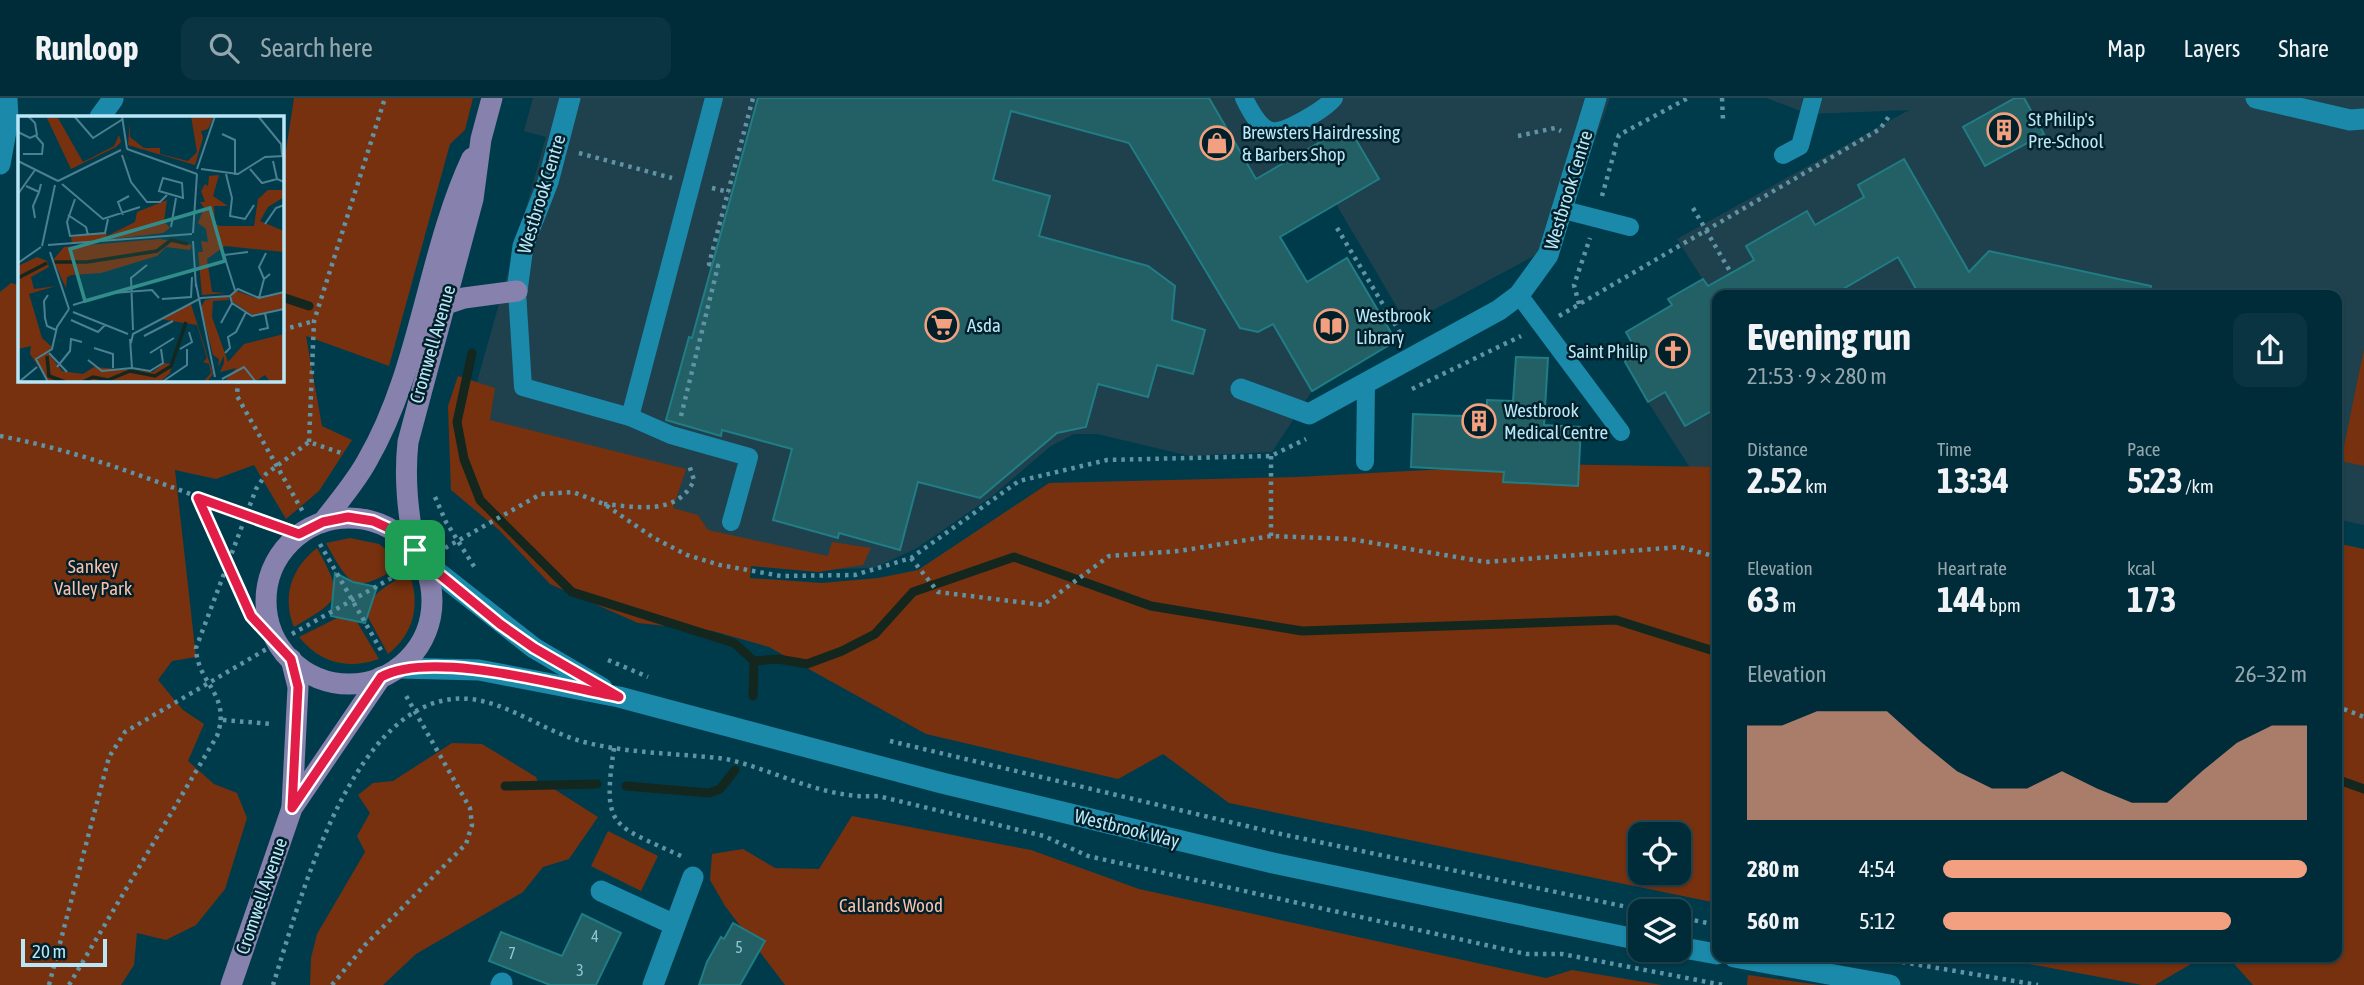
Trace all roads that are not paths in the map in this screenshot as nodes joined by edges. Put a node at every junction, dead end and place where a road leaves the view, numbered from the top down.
1 (7, 98) edge
2 (492, 98) edge
3 (570, 98) edge
4 (714, 98) edge
5 (1244, 98) edge
6 (1334, 98) edge
7 (1596, 98) edge
8 (1813, 98) edge
9 (2256, 98) edge
10 (113, 99) edge
11 (101, 116) edge
12 (2364, 119) edge
13 (13, 120) edge
14 (481, 139) junction
15 (1783, 155) dead end
16 (0, 164) edge
17 (1564, 209) junction
18 (1630, 226) dead end
19 (517, 292) junction
20 (1519, 295) junction
21 (443, 305) junction
22 (1366, 384) junction
23 (1241, 389) dead end
24 (630, 417) junction
25 (1621, 432) dead end
26 (1365, 462) dead end
27 (731, 522) dead end
28 (311, 527) junction
29 (421, 558) junction
30 (291, 659) junction
31 (388, 668) junction
32 (619, 697) junction
33 (292, 808) junction
34 (693, 877) road end
35 (601, 891) dead end
36 (675, 925) junction
37 (1628, 937) edge
38 (1691, 949) edge
39 (1712, 953) edge
40 (1762, 962) edge
41 (231, 985) edge
42 (653, 985) edge
43 (1890, 985) edge

1 - 13 street
2 - 14 main road, Cromwell Avenue
3 - 19 street, Westbrook Centre
4 - 24 lane
5 - 6 lane
7 - 17 street, Westbrook Centre
8 - 15 lane
9 - 12 street
10 - 11 street
13 - 16 street
14 - 21 main road, Cromwell Avenue
14 - 28 main road, Cromwell Avenue
17 - 18 lane
17 - 20 street, Westbrook Centre
19 - 21 main road
19 - 24 lane
20 - 22 street, Westbrook Centre
20 - 25 lane
21 - 29 main road, Cromwell Avenue
22 - 23 street, Westbrook Centre
22 - 26 lane
24 - 27 lane
28 - 29 main road
28 - 30 main road, Cromwell Avenue
29 - 31 main road, Cromwell Avenue
29 - 32 street, Westbrook Way
30 - 31 main road
30 - 33 main road, Cromwell Avenue
31 - 32 street, Westbrook Way
31 - 33 main road, Cromwell Avenue
32 - 37 street, Westbrook Way
33 - 41 main road, Cromwell Avenue
34 - 36 street
35 - 36 street
36 - 42 street
38 - 39 street
40 - 43 street

